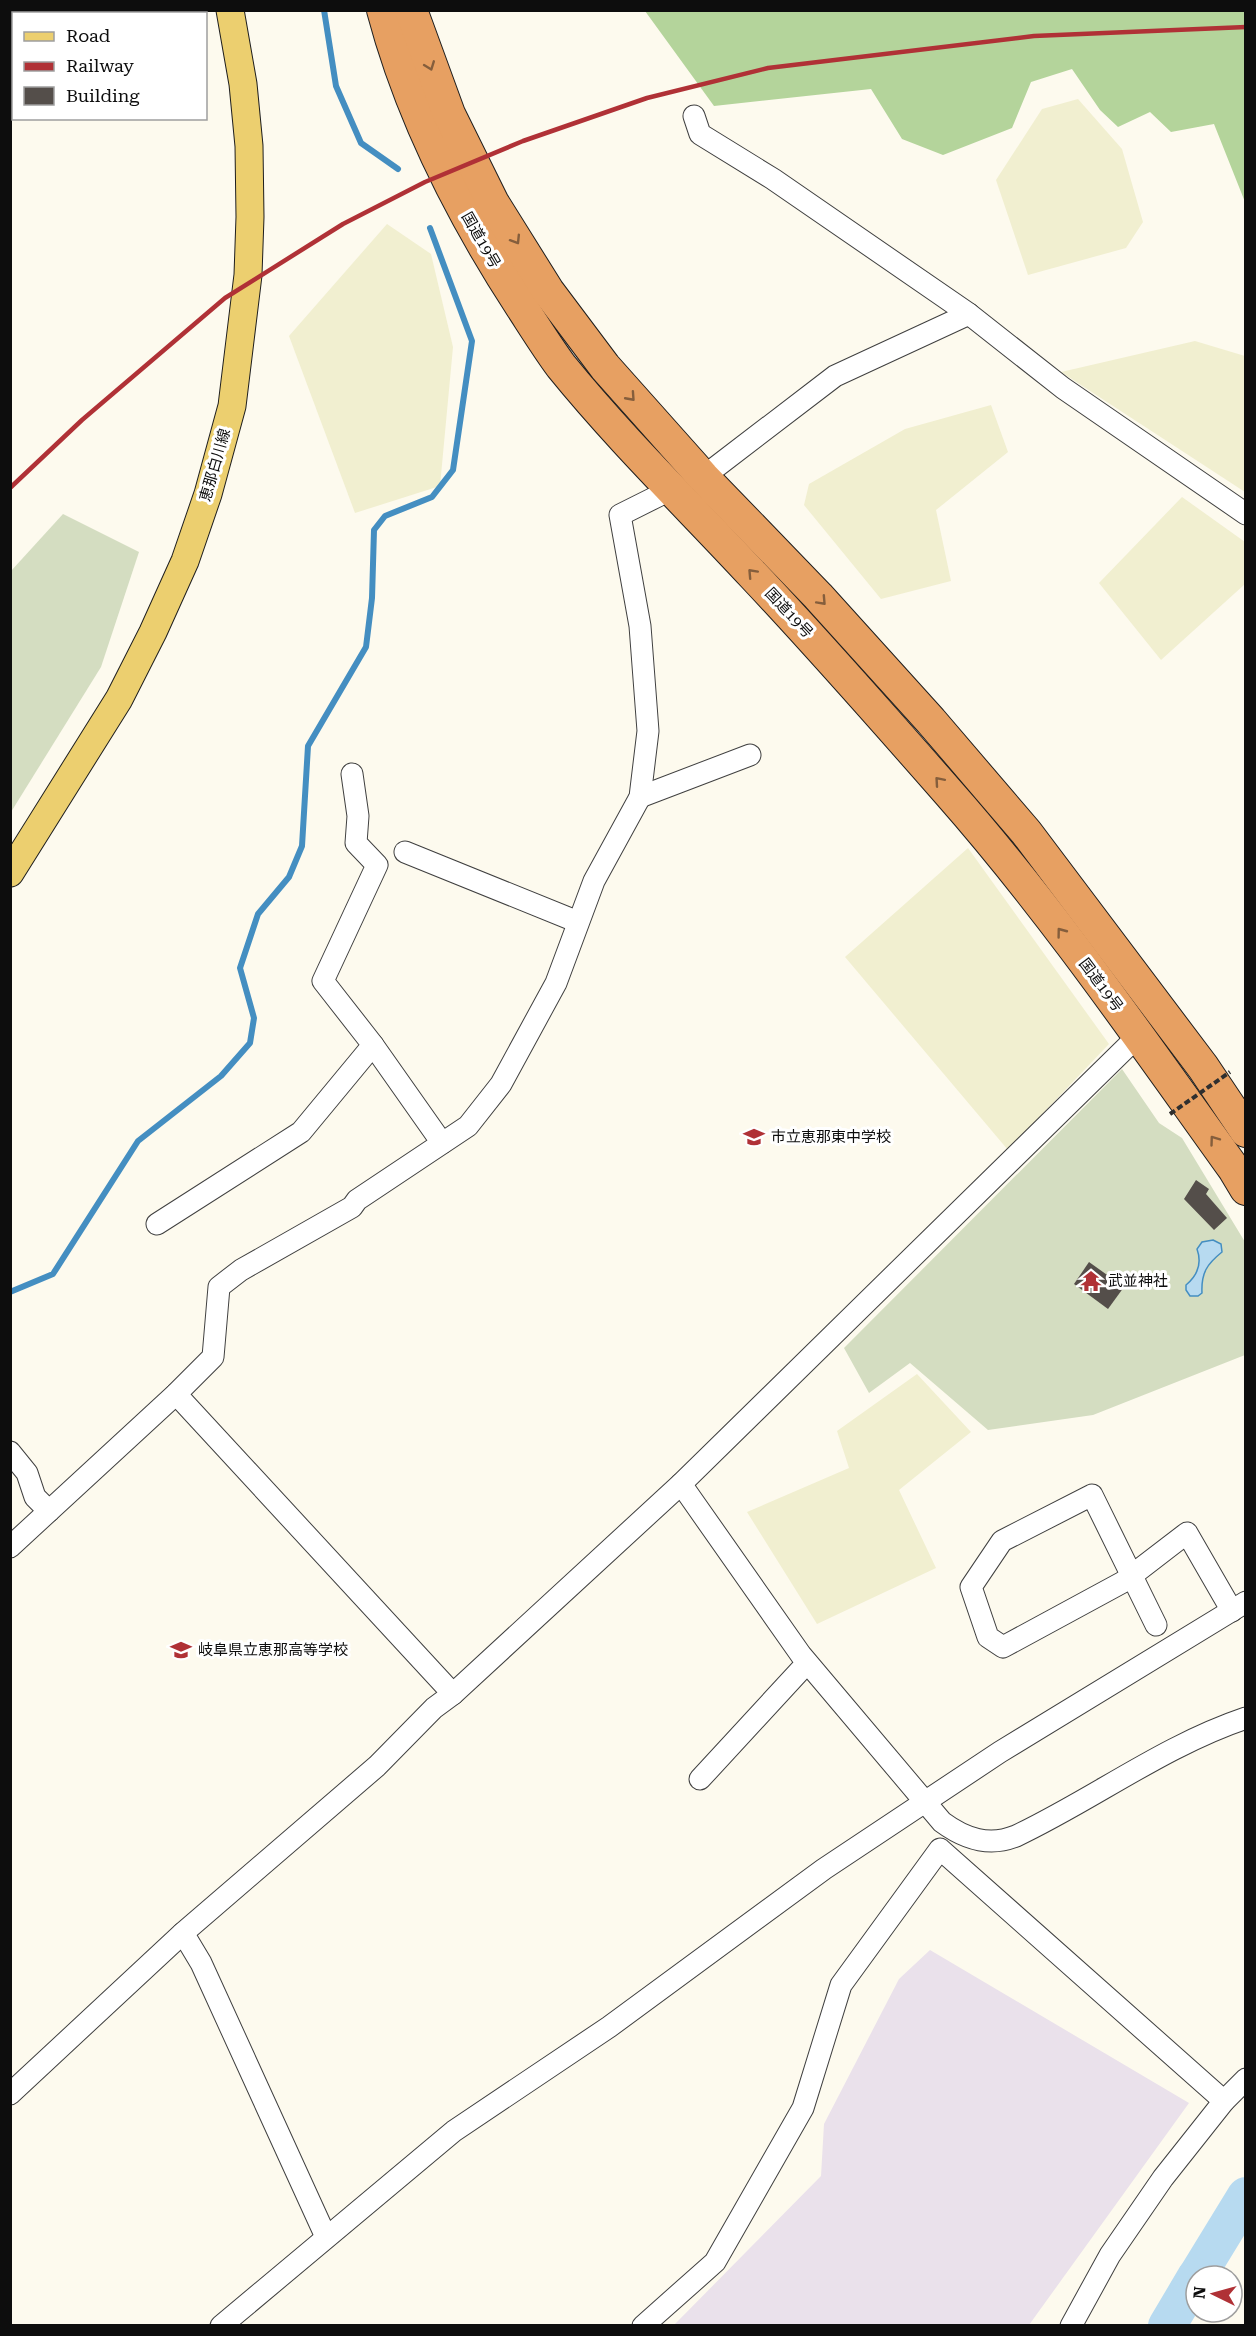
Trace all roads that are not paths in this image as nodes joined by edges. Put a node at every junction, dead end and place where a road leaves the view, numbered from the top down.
1 (230, 10) edge
2 (383, 10) edge
3 (411, 10) edge
4 (694, 116) dead end
5 (969, 314) junction
6 (703, 477) junction
7 (669, 488) junction
8 (1245, 514) edge
9 (750, 755) dead end
10 (352, 774) dead end
11 (640, 797) junction
12 (405, 852) dead end
13 (10, 873) edge
14 (578, 921) junction
15 (1138, 1035) junction
16 (373, 1045) junction
17 (1245, 1131) edge
18 (442, 1143) junction
19 (1245, 1189) edge
20 (157, 1224) dead end
21 (176, 1394) junction
22 (10, 1452) edge
23 (681, 1484) junction
24 (49, 1511) junction
25 (10, 1547) edge
26 (1131, 1576) junction
27 (1239, 1607) edge
28 (1156, 1625) dead end
29 (807, 1663) junction
30 (453, 1694) junction
31 (1245, 1718) edge
32 (700, 1779) dead end
33 (924, 1802) junction
34 (183, 1933) junction
35 (1245, 2079) edge
36 (10, 2094) edge
37 (1224, 2101) junction
38 (326, 2237) junction
39 (221, 2325) edge
40 (643, 2325) edge
41 (1071, 2325) edge

1 - 13 main road, 恵那白川線
2 - 7 highway, 国道19号
3 -> 6 highway, 国道19号
4 - 5 street
5 - 6 street
5 - 8 street
6 -> 17 highway, 国道19号
7 - 11 street
15 -> 7 highway, 国道19号
9 - 11 street
10 - 16 street
11 - 14 street
12 - 14 street
14 - 18 street
19 -> 15 highway, 国道19号
15 - 23 street
16 - 18 street
16 - 20 street
18 - 21 street
21 - 24 street
21 - 30 street
22 - 24 street
23 - 29 street
23 - 30 street
24 - 25 street
26 - 26 street
26 - 27 street
26 - 28 street
27 - 33 street
29 - 32 street
29 - 33 street
30 - 34 street
31 - 33 street
33 - 38 street
34 - 36 street
34 - 38 street
35 - 37 street
37 - 40 street
37 - 41 street
38 - 39 street

